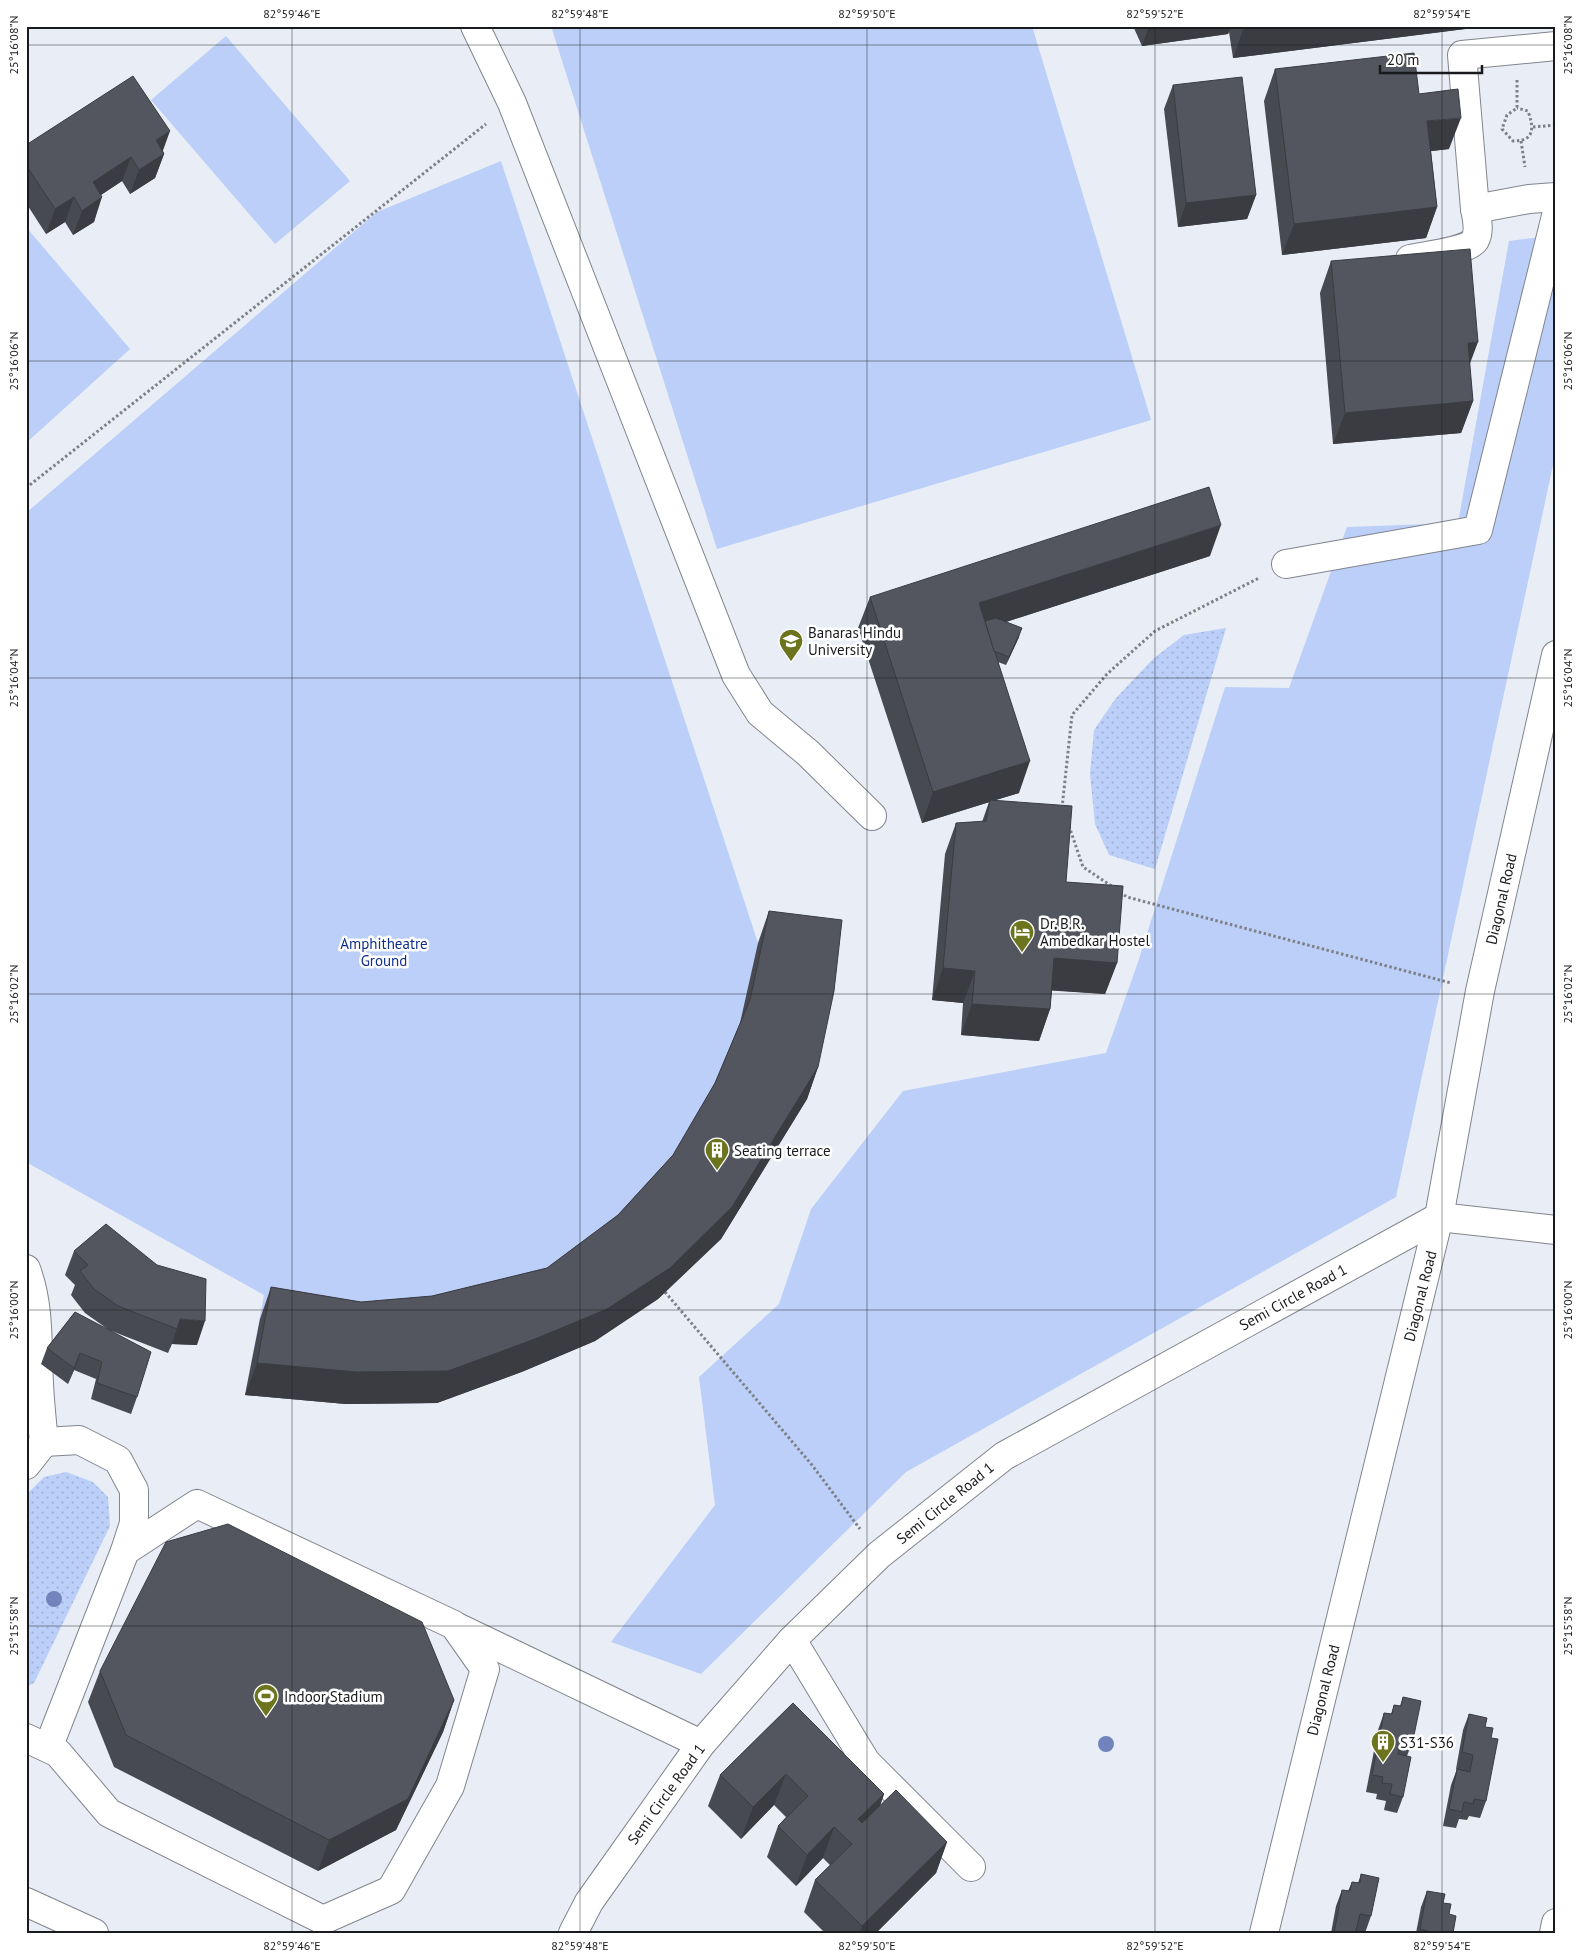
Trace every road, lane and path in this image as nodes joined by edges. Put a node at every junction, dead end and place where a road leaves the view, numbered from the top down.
1 (475, 26) edge
2 (1556, 46) edge
3 (1517, 50) junction
4 (512, 103) junction
5 (1517, 108) junction
6 (1556, 125) edge
7 (1533, 127) junction
8 (1556, 197) edge
9 (1475, 209) junction
10 (1556, 216) edge
11 (1389, 263) edge
12 (26, 488) edge
13 (1286, 564) joint
14 (1556, 655) edge
15 (872, 816) dead end
16 (1065, 816) edge
17 (1068, 824) edge
18 (1480, 991) junction
19 (1439, 1217) junction
20 (1556, 1230) edge
21 (26, 1269) edge
22 (665, 1292) edge
23 (44, 1442) junction
24 (26, 1465) edge
25 (125, 1551) junction
26 (879, 1555) junction
27 (454, 1625) junction
28 (792, 1640) junction
29 (37, 1743) edge
30 (701, 1744) junction
31 (971, 1867) dead end
32 (26, 1902) edge
33 (1556, 1923) edge
34 (94, 1933) edge
35 (573, 1933) edge
36 (1264, 1933) edge
37 (1554, 1933) edge

1 - 4 street
2 - 3 street
3 - 5 path
3 - 9 street
4 - 12 path
4 - 15 street
5 - 7 path
5 - 7 path
6 - 7 path
8 - 9 street
9 - 11 street
10 - 13 street
13 - 16 path
14 - 18 street, Diagonal Road
17 - 18 path
18 - 19 street, Diagonal Road
19 - 20 street
19 - 26 street, Semi Circle Road 1
19 - 36 street, Diagonal Road
21 - 23 street
22 - 26 path
23 - 24 street
23 - 25 street
25 - 27 street
25 - 29 street
26 - 28 street, Semi Circle Road 1
27 - 29 street
27 - 30 street
28 - 30 street, Semi Circle Road 1
28 - 31 street
30 - 35 street, Semi Circle Road 1
32 - 34 street
33 - 37 street

